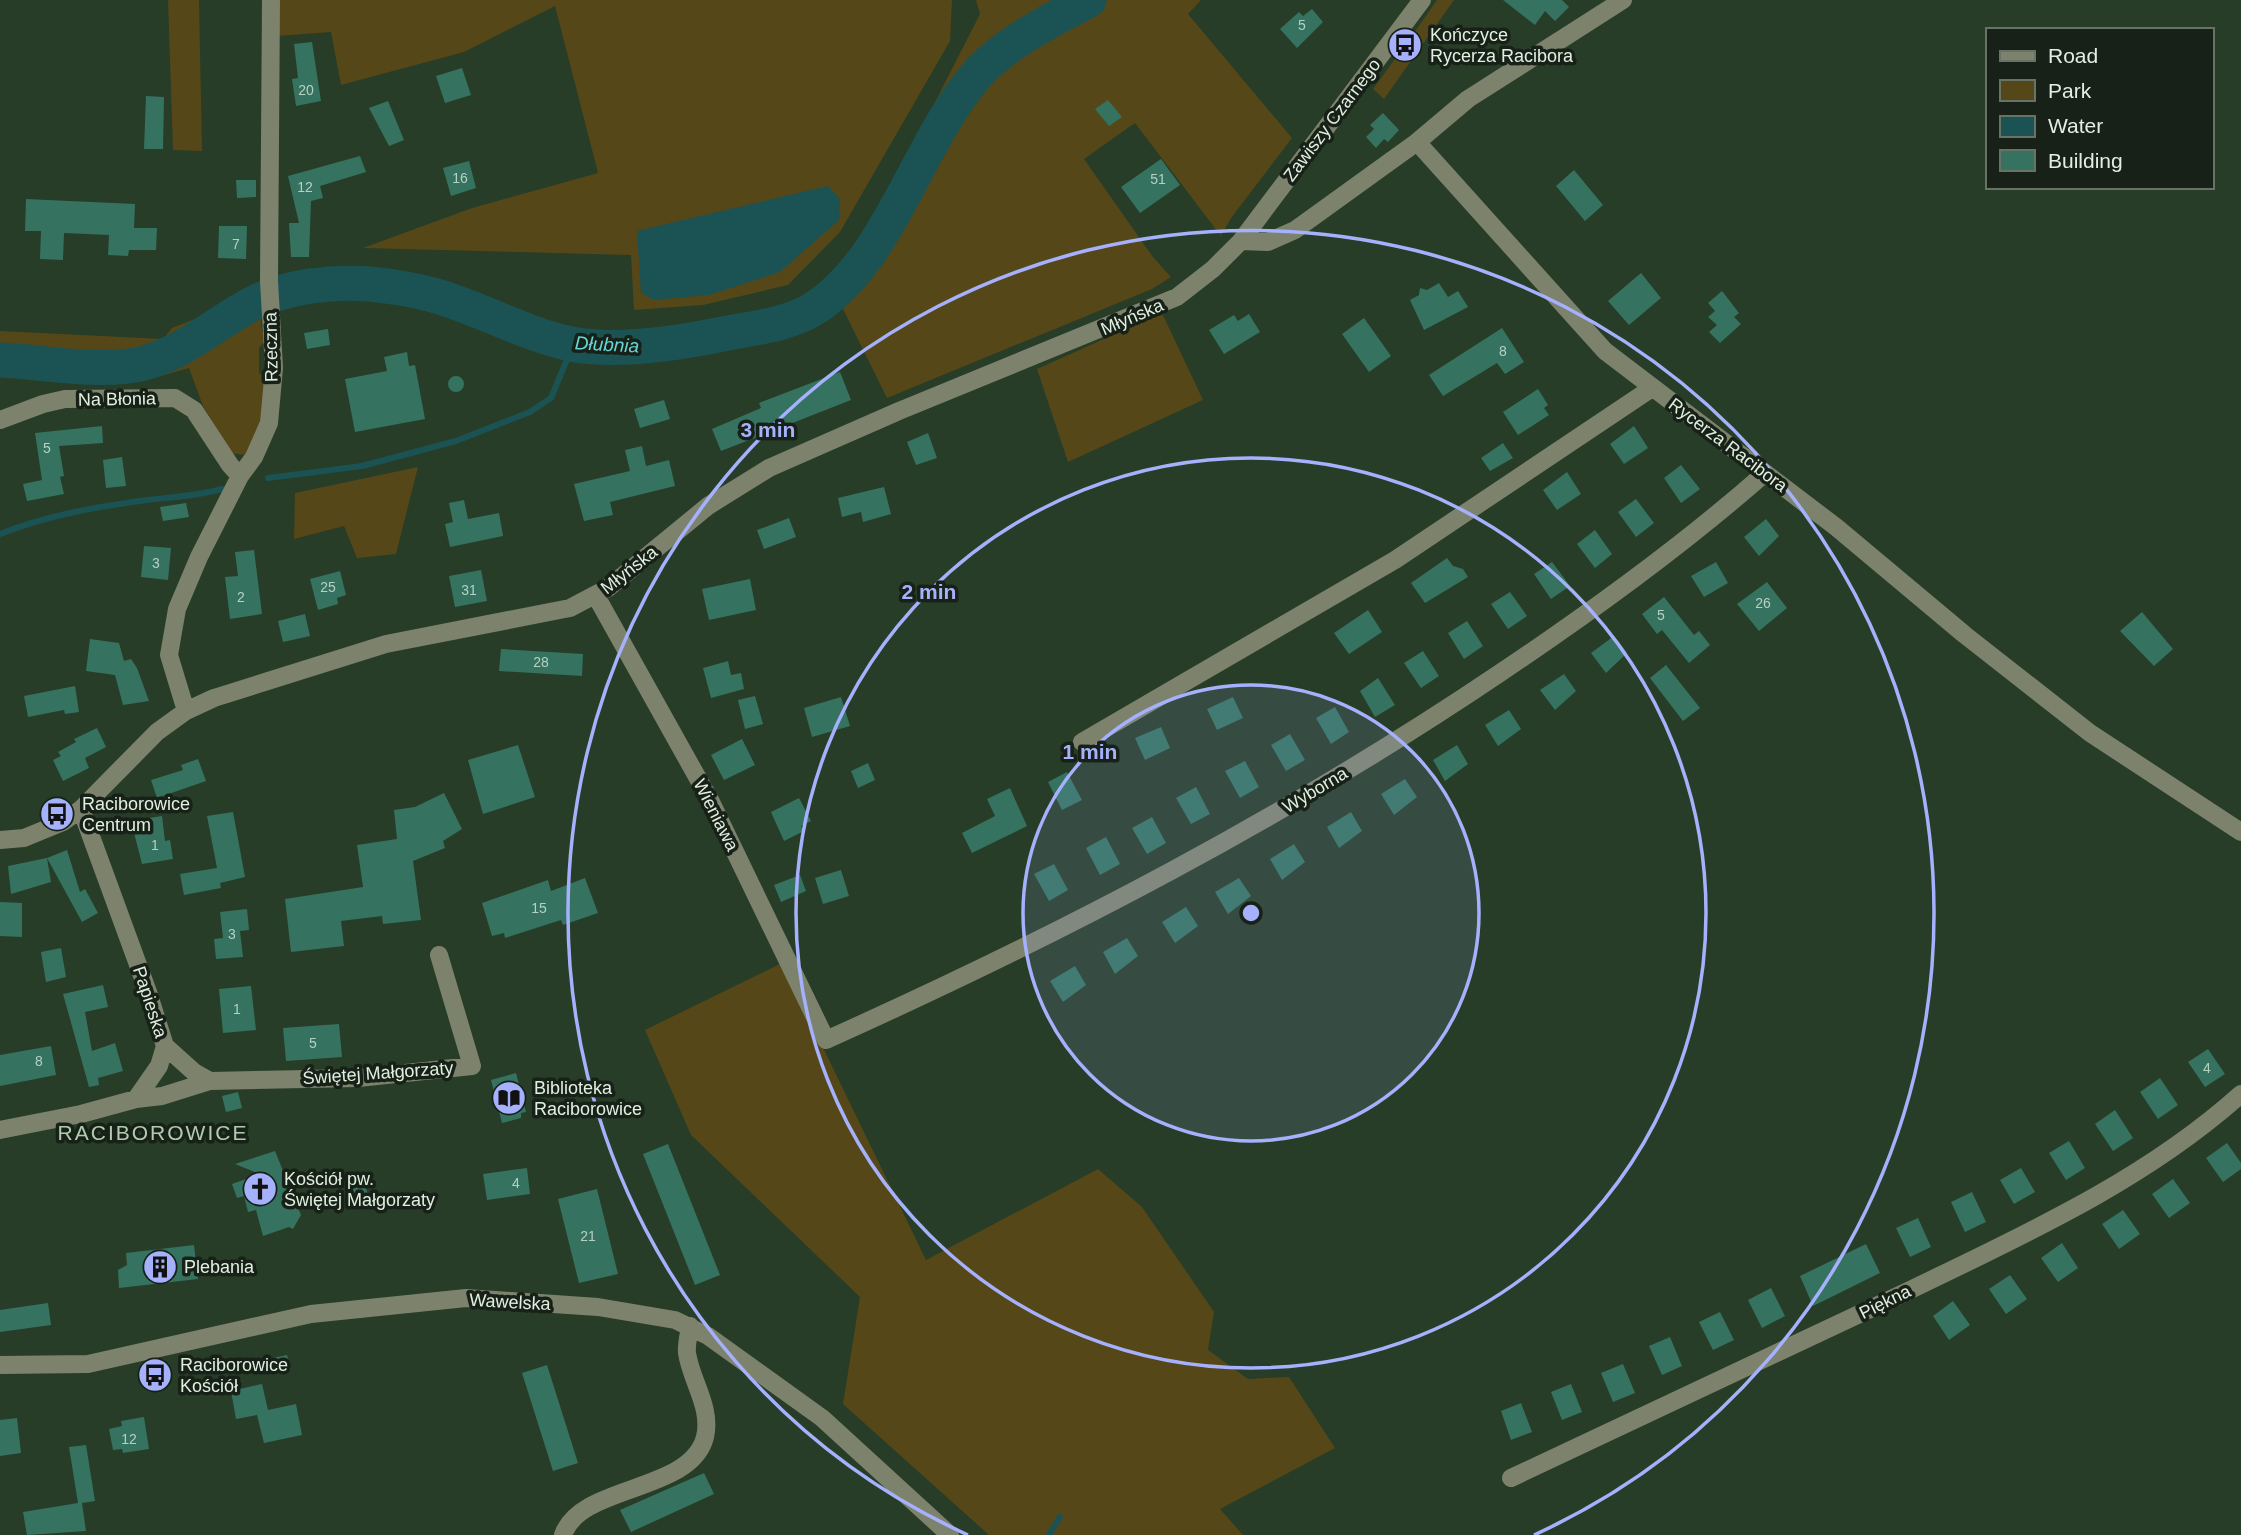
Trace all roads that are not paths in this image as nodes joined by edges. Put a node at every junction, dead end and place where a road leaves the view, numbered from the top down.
1 (271, 0) edge
2 (1422, 0) edge
3 (1623, 0) edge
4 (1417, 142) junction
5 (1241, 241) junction
6 (1652, 388) junction
7 (0, 420) edge
8 (1764, 474) junction
9 (240, 476) junction
10 (596, 596) junction
11 (186, 711) junction
12 (1082, 743) dead end
13 (81, 809) junction
14 (2241, 832) edge
15 (0, 840) edge
16 (439, 956) dead end
17 (826, 1040) joint
18 (165, 1046) junction
19 (210, 1081) junction
20 (2241, 1094) edge
21 (136, 1099) junction
22 (0, 1130) edge
23 (690, 1326) junction
24 (0, 1365) edge
25 (1511, 1478) dead end
26 (564, 1535) edge
27 (950, 1535) edge

1 - 9 street, Rzeczna
2 - 5 street, Zawiszy Czarnego
3 - 4 street
4 - 5 street
4 - 6 street, Rycerza Racibora
5 - 10 street, Młyńska
6 - 8 street, Rycerza Racibora
6 - 12 street
7 - 9 street, Na Błonia
8 - 14 street, Rycerza Racibora
8 - 17 street, Wyborna
9 - 11 street, Rzeczna
10 - 11 street, Młyńska
10 - 17 street, Wieniawa
11 - 13 street, Młyńska
13 - 15 street, Młyńska
13 - 18 street, Papieska
16 - 19 street, Świętej Małgorzaty
18 - 19 street
18 - 21 street, Papieska
19 - 21 street, Świętej Małgorzaty
20 - 25 street, Piękna
21 - 22 street
23 - 24 street, Wawelska
23 - 26 street
23 - 27 street, Wawelska

